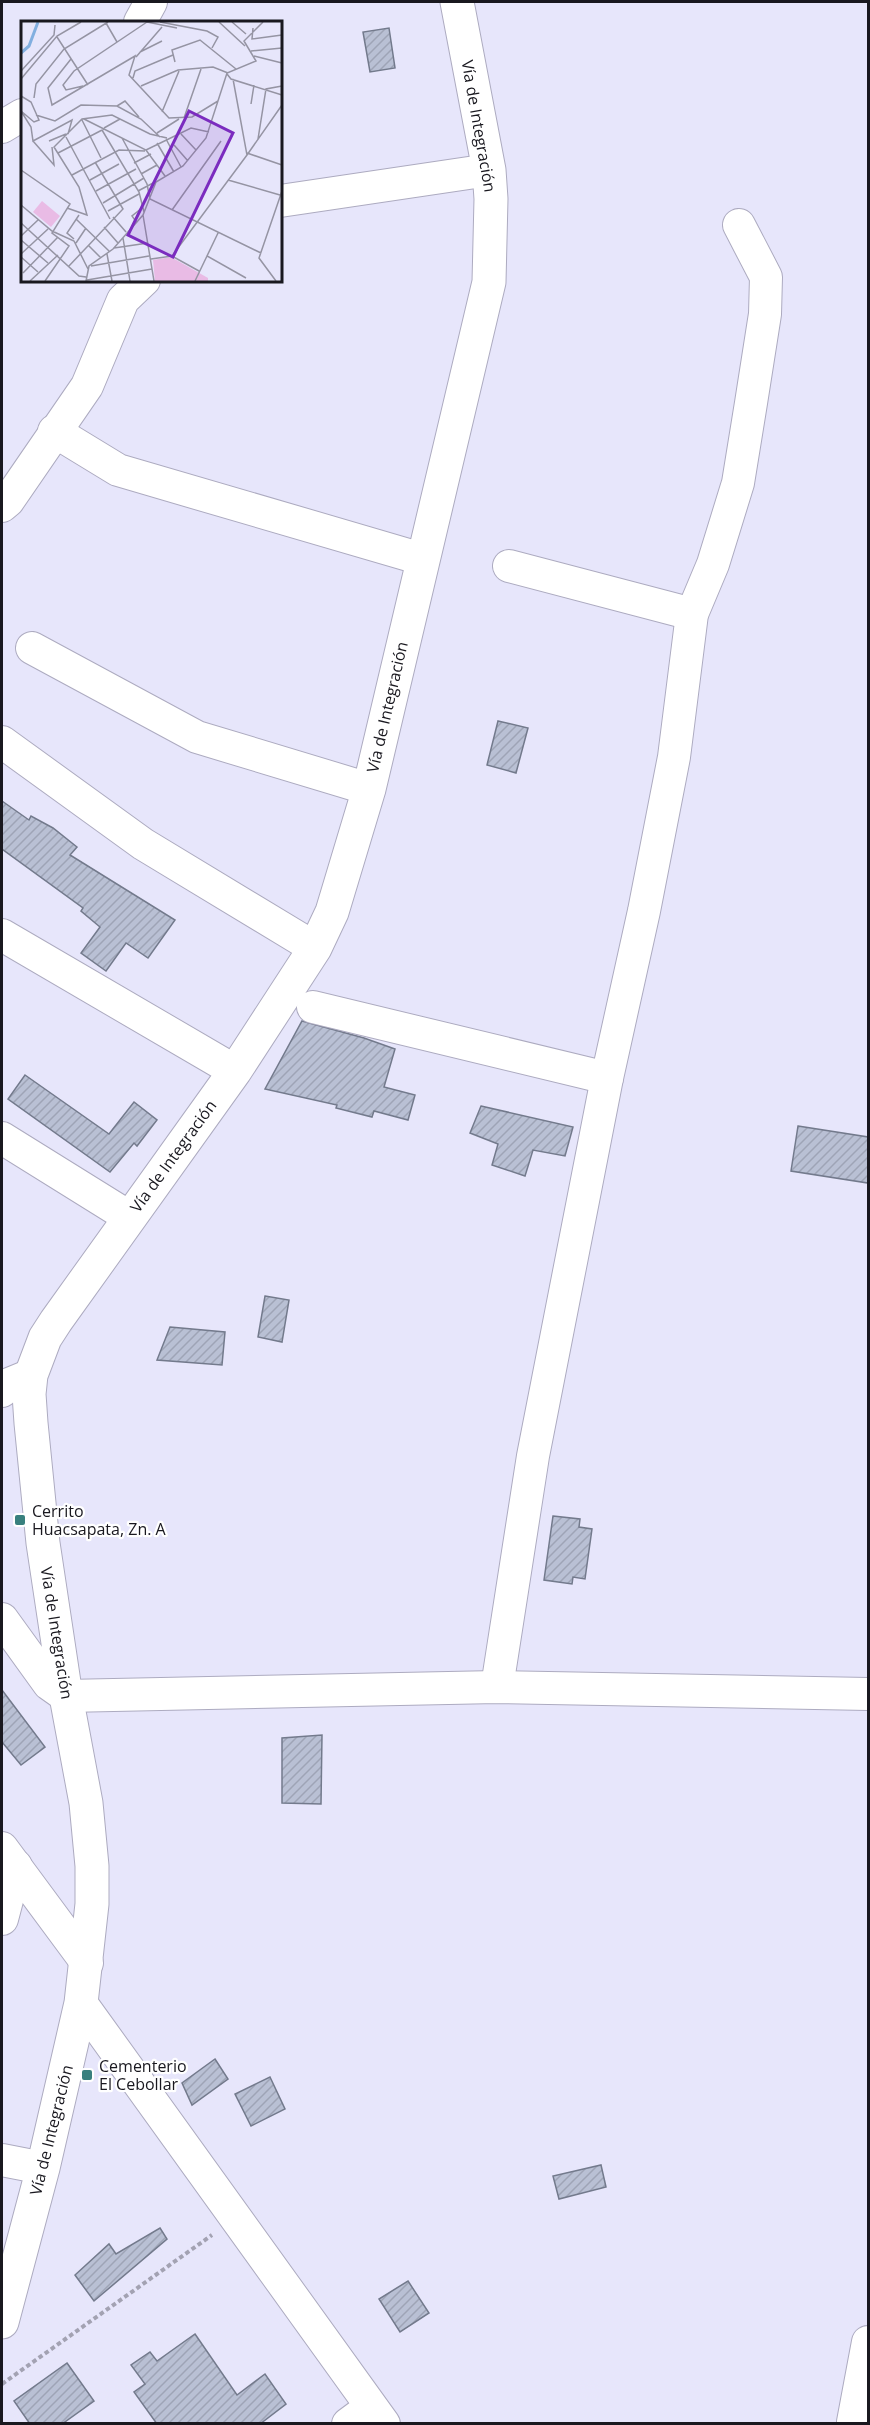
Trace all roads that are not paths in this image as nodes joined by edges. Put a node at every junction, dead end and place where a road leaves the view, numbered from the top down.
1 (151, 2) edge
2 (457, 2) edge
3 (141, 21) edge
4 (21, 116) edge
5 (2, 127) edge
6 (489, 170) junction
7 (282, 201) edge
8 (739, 225) dead end
9 (142, 282) edge
10 (54, 430) junction
11 (2, 507) edge
12 (422, 559) junction
13 (509, 566) dead end
14 (692, 614) junction
15 (32, 648) dead end
16 (2, 742) edge
17 (369, 789) junction
18 (2, 935) edge
19 (315, 948) junction
20 (313, 1007) dead end
21 (235, 1071) junction
22 (607, 1078) junction
23 (2, 1137) edge
24 (129, 1217) junction
25 (31, 1375) junction
26 (2, 1390) edge
27 (2, 1619) edge
28 (497, 1687) junction
29 (868, 1694) edge
30 (66, 1696) junction
31 (9, 1857) edge
32 (2, 1919) edge
33 (87, 1963) junction
34 (81, 2003) junction
35 (2, 2160) edge
36 (43, 2168) junction
37 (2, 2322) edge
38 (868, 2342) edge
39 (368, 2418) edge
40 (857, 2423) edge

1 - 3 street
2 - 6 main road, Vía de Integración
4 - 5 street
6 - 7 street
6 - 12 main road, Vía de Integración
8 - 14 street
9 - 10 street
10 - 11 street
10 - 12 street
12 - 17 main road, Vía de Integración
13 - 14 street
14 - 22 street
15 - 17 street
16 - 19 street
17 - 19 main road, Vía de Integración
18 - 21 street
19 - 21 main road, Vía de Integración
20 - 22 street
21 - 24 main road, Vía de Integración
22 - 28 street
23 - 24 street
24 - 25 main road, Vía de Integración
25 - 26 street
25 - 30 main road, Vía de Integración
27 - 30 street
28 - 29 street
28 - 30 street
30 - 33 main road, Vía de Integración
31 - 32 street
31 - 33 street
33 - 34 main road, Vía de Integración
34 - 36 main road, Vía de Integración
34 - 39 street
35 - 36 street
36 - 37 main road, Vía de Integración
38 - 40 street

